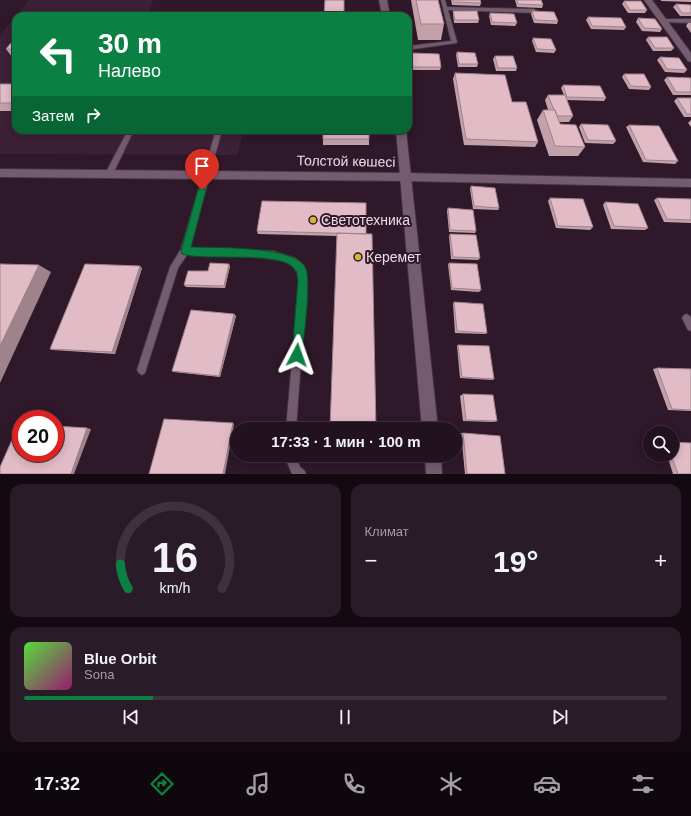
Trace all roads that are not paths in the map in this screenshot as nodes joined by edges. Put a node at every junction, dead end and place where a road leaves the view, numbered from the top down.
1 (384, 0) edge
2 (443, 0) edge
3 (648, 0) edge
4 (445, 8) junction
5 (534, 11) edge
6 (386, 12) edge
7 (662, 20) junction
8 (691, 21) edge
9 (412, 47) edge
10 (691, 59) edge
11 (129, 134) edge
12 (218, 134) edge
13 (401, 134) edge
14 (109, 174) junction
15 (206, 175) junction
16 (1, 176) edge
17 (406, 177) junction
18 (691, 183) edge
19 (185, 251) junction
20 (142, 370) dead end
21 (292, 422) edge
22 (429, 422) edge
23 (293, 462) edge
24 (433, 462) edge
25 (300, 474) edge
26 (434, 474) edge

1 - 6 main road
2 - 4 lane
3 - 7 main road
4 - 5 lane
4 - 9 lane
7 - 8 lane
7 - 10 main road
11 - 14 lane
12 - 15 lane
13 - 17 main road
14 - 15 main road, Толстой көшесі
14 - 16 main road, Толстой көшесі
15 - 17 main road, Толстой көшесі
15 - 19 lane
17 - 18 main road, Толстой көшесі
17 - 22 main road
19 - 20 lane
19 - 21 lane
23 - 25 lane
24 - 26 main road

